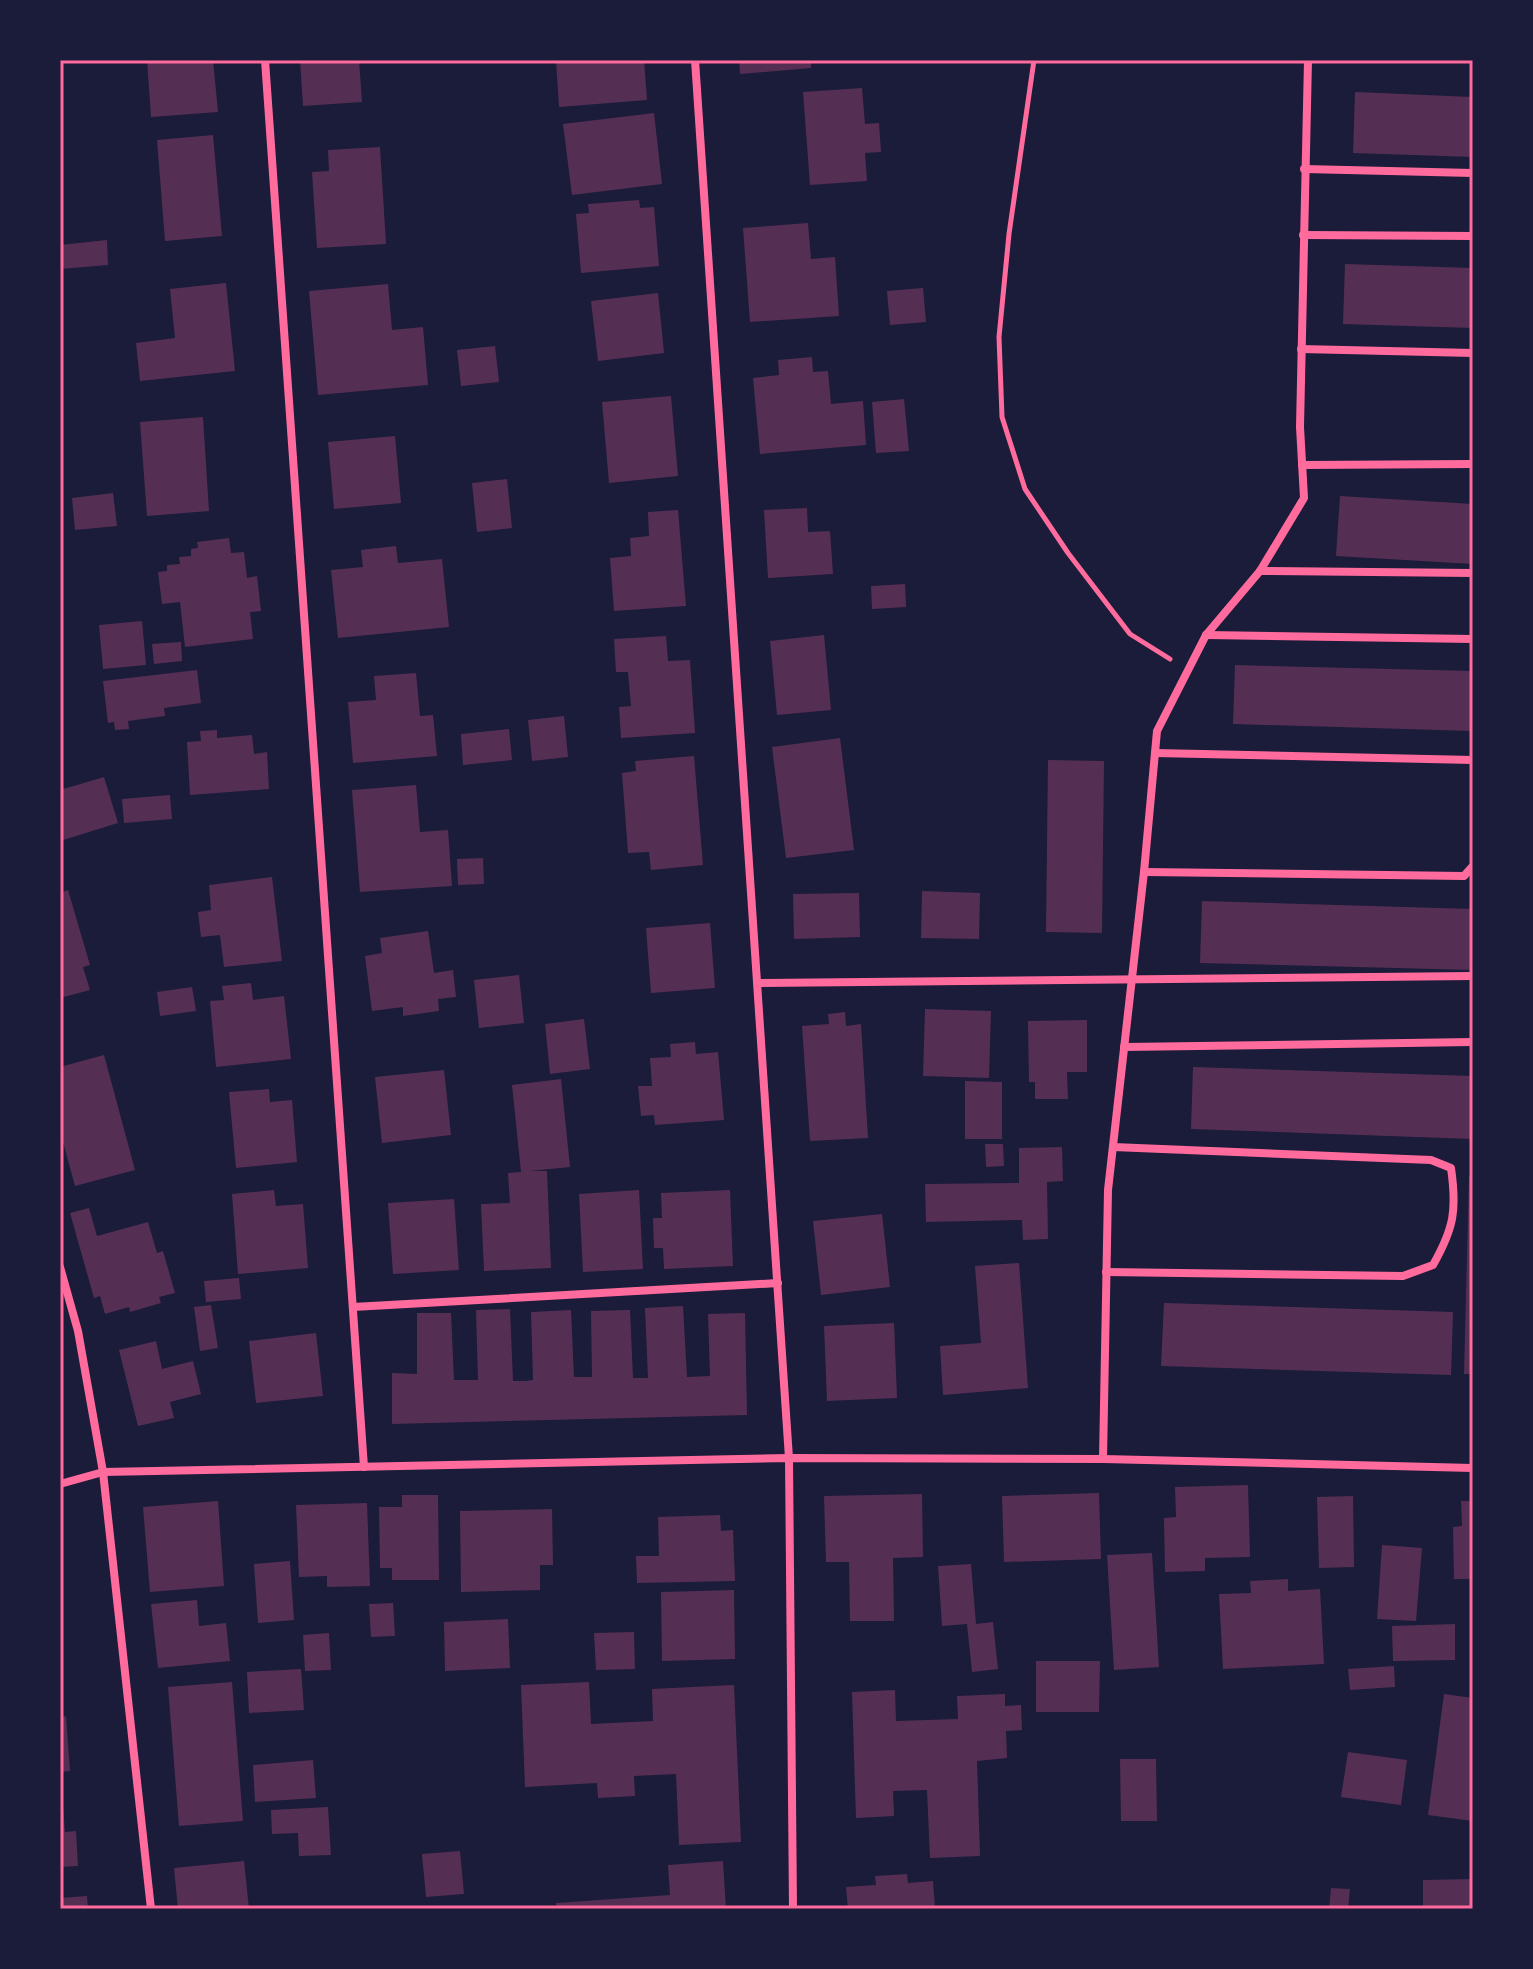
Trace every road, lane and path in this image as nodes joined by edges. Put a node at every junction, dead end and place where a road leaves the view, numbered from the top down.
1 (265, 60) edge
2 (695, 60) edge
3 (1034, 60) edge
4 (1308, 60) edge
5 (1304, 169) junction
6 (1473, 173) edge
7 (1303, 235) junction
8 (1473, 236) edge
9 (1301, 349) junction
10 (1473, 353) edge
11 (1473, 464) edge
12 (1302, 465) junction
13 (1260, 571) junction
14 (1473, 573) edge
15 (1206, 635) junction
16 (1473, 639) edge
17 (1188, 671) junction
18 (1155, 753) junction
19 (1473, 760) edge
20 (1473, 866) edge
21 (1144, 872) junction
22 (1473, 976) edge
23 (1132, 979) junction
24 (758, 983) junction
25 (1473, 1042) edge
26 (1124, 1047) junction
27 (1113, 1147) junction
28 (60, 1267) edge
29 (1106, 1272) junction
30 (778, 1283) junction
31 (353, 1307) junction
32 (789, 1458) junction
33 (1103, 1459) junction
34 (364, 1467) junction
35 (1473, 1468) edge
36 (103, 1472) junction
37 (60, 1484) edge
38 (151, 1909) edge
39 (793, 1909) edge

1 - 31 street
2 - 24 street
3 - 17 path
4 - 5 street
5 - 6 street
5 - 7 street
7 - 8 street
7 - 9 street
9 - 10 street
9 - 12 street
11 - 12 street
12 - 13 street
13 - 14 street
13 - 15 street
15 - 16 street
15 - 17 street
17 - 18 street
18 - 19 street
18 - 21 street
20 - 21 street
21 - 23 street
22 - 23 street
23 - 24 street
23 - 26 street
24 - 30 street
25 - 26 street
26 - 27 street
27 - 29 street
27 - 29 street
28 - 36 street
29 - 33 street
30 - 31 street
30 - 32 street
31 - 34 street
32 - 33 street
32 - 34 street
32 - 39 street
33 - 35 street
34 - 36 street
36 - 37 street
36 - 38 street

